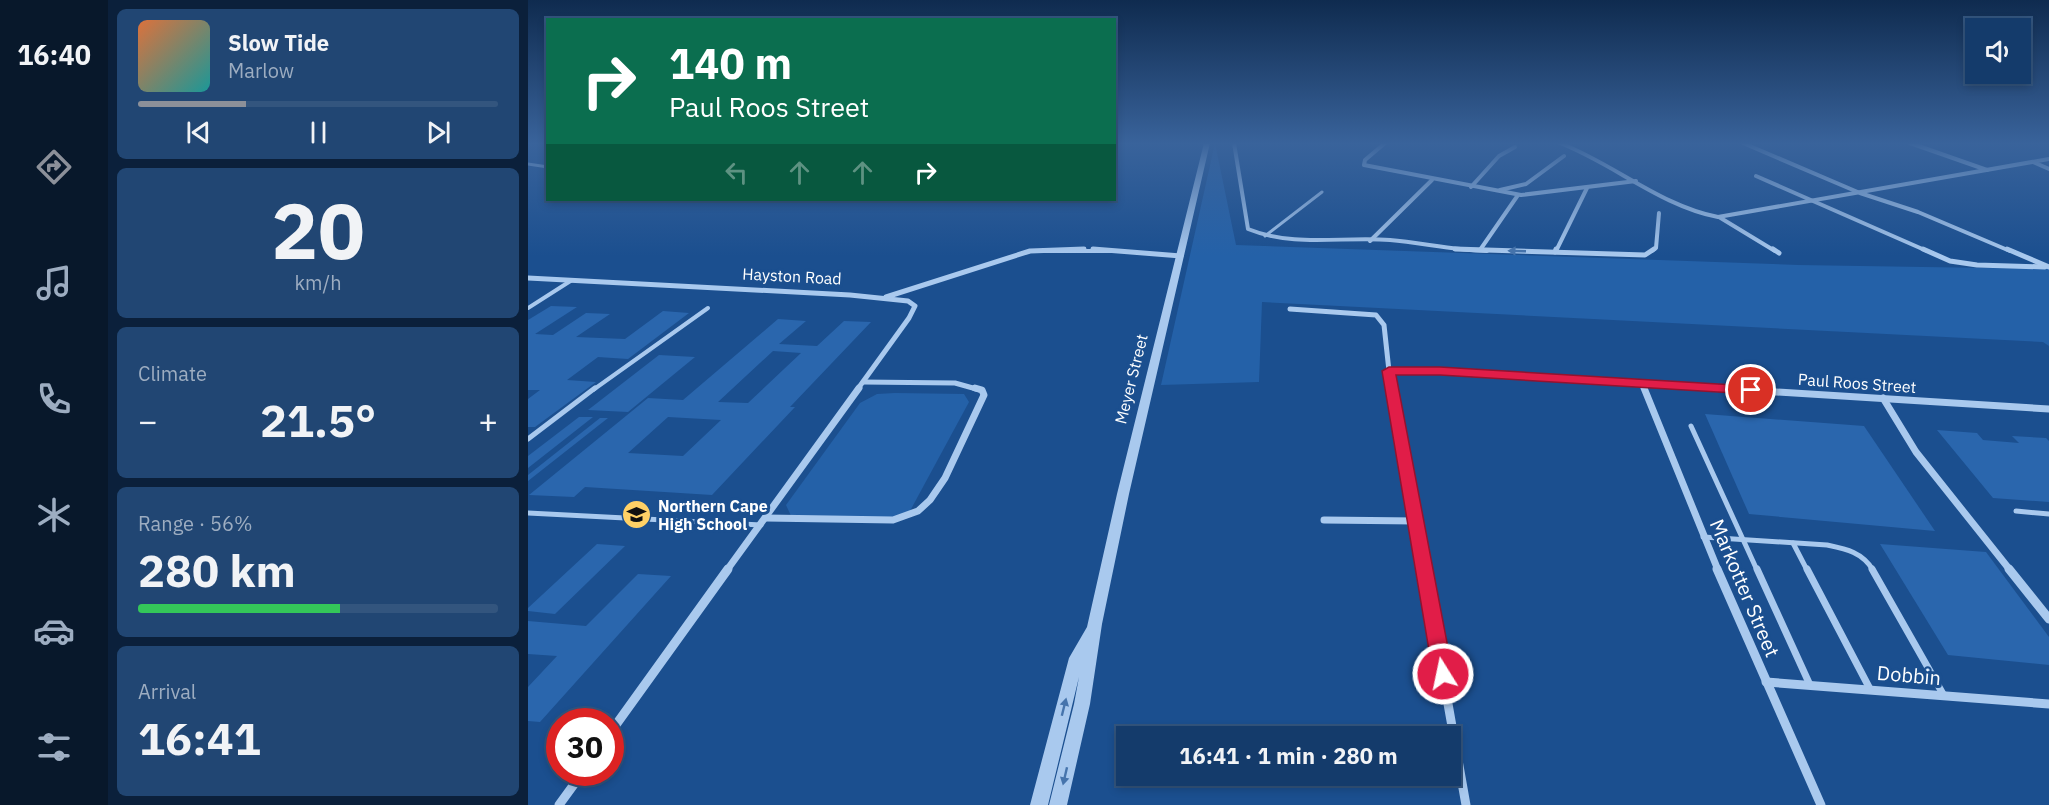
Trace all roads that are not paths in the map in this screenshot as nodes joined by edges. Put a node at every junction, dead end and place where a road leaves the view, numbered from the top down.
1 (1432, 180) edge
2 (1198, 181) edge
3 (1240, 181) edge
4 (1435, 181) edge
5 (1477, 181) edge
6 (1531, 181) edge
7 (1636, 181) joint
8 (1767, 181) edge
9 (1831, 181) edge
10 (1932, 181) edge
11 (1471, 187) junction
12 (1587, 188) junction
13 (1494, 191) junction
14 (1322, 192) dead end
15 (1860, 193) junction
16 (1518, 195) junction
17 (1816, 201) junction
18 (1659, 213) dead end
19 (1718, 217) junction
20 (1265, 236) junction
21 (1370, 241) junction
22 (1480, 250) junction
23 (1555, 252) junction
24 (1779, 253) dead end
25 (1181, 256) junction
26 (2049, 267) edge
27 (528, 278) edge
28 (572, 280) junction
29 (884, 297) junction
30 (528, 308) edge
31 (708, 308) dead end
32 (1290, 309) dead end
33 (1389, 371) junction
34 (863, 382) junction
35 (1642, 383) junction
36 (1883, 398) junction
37 (2049, 409) edge
38 (1691, 426) dead end
39 (528, 439) edge
40 (2016, 511) dead end
41 (528, 513) edge
42 (2049, 514) edge
43 (1324, 520) dead end
44 (764, 521) junction
45 (1416, 521) junction
46 (1703, 537) junction
47 (1743, 540) junction
48 (1792, 543) junction
49 (2049, 619) edge
50 (1095, 624) junction
51 (1766, 682) junction
52 (1810, 685) junction
53 (1871, 690) junction
54 (1944, 696) junction
55 (2049, 704) edge
56 (624, 714) edge
57 (1053, 748) junction
58 (1071, 748) junction
59 (573, 786) edge
60 (559, 805) edge
61 (1039, 805) edge
62 (1058, 805) edge
63 (1466, 805) edge
64 (1821, 805) edge

1 - 21 street
2 - 25 street, Meyer Street
3 - 20 street
4 - 11 street
5 - 11 street
6 - 13 street
7 - 12 street
7 - 19 street
8 - 17 street
9 - 15 street
10 - 15 street
11 - 13 street
12 - 16 street
12 - 23 street
13 - 16 street
14 - 20 lane
15 - 17 street
15 - 26 street
16 - 22 street
17 - 19 street
17 - 26 street
18 - 23 street
19 - 24 street
20 - 21 street
21 - 22 street
23 -> 22 street
25 - 29 street
25 - 50 street, Meyer Street
27 - 28 street, Hayston Road
28 - 29 street, Hayston Road
28 - 30 lane
29 - 34 street, Hayston Road
31 - 39 lane
32 - 33 street
33 - 35 street, Paul Roos Street
33 - 45 street
34 - 44 street, Hayston Road
34 - 44 street
35 - 36 street, Paul Roos Street
35 - 46 street, Markotter Street
36 - 37 street, Paul Roos Street
36 - 49 street
38 - 47 lane
40 - 42 lane
41 - 44 lane
43 - 45 street
44 - 56 street, Hayston Road
45 - 63 street
46 - 47 lane
46 - 51 street, Markotter Street
47 - 48 lane
47 - 52 lane
48 - 53 lane
48 - 54 lane
57 -> 50 street, Meyer Street
50 - 58 street, Meyer Street
51 - 52 street, Dobbin
51 - 64 street, Markotter Street
52 - 53 street, Dobbin
53 - 54 street, Dobbin
54 - 55 street, Dobbin
57 - 58 street
57 - 61 street, Meyer Street
58 -> 62 street, Meyer Street
59 - 60 street

